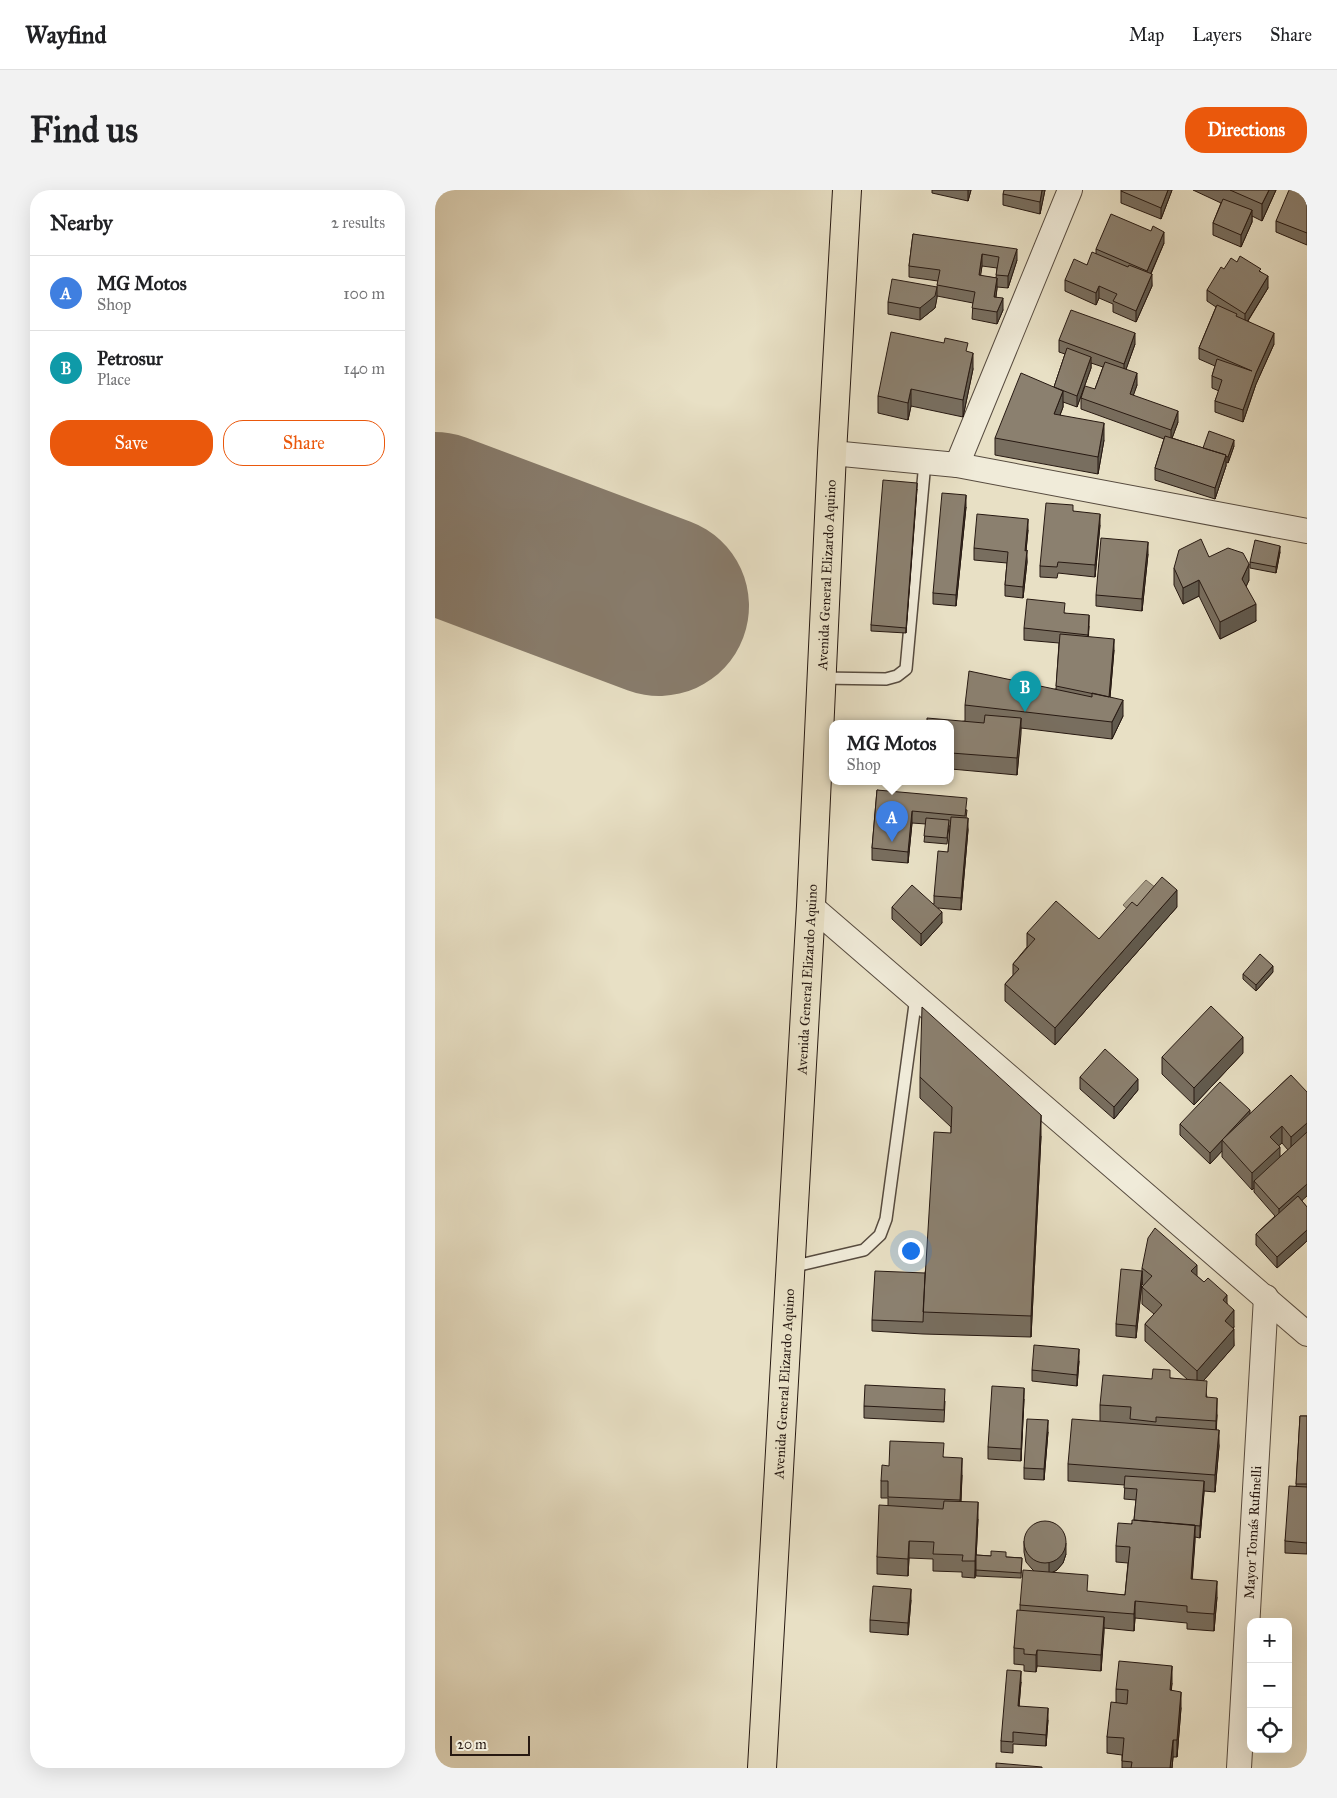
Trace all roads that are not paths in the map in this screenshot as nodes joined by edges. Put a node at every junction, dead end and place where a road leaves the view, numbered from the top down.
1 (847, 190) edge
2 (1070, 190) edge
3 (832, 454) junction
4 (925, 462) junction
5 (957, 465) junction
6 (1307, 531) edge
7 (821, 678) junction
8 (811, 906) junction
9 (916, 996) junction
10 (791, 1267) junction
11 (1265, 1297) junction
12 (1307, 1334) edge
13 (762, 1768) edge
14 (1239, 1768) edge

1 - 3 main road, Avenida General Elizardo Aquino
2 - 5 street
3 - 4 street
3 - 7 main road, Avenida General Elizardo Aquino
4 - 5 street
4 - 7 lane
5 - 6 street
7 - 8 main road, Avenida General Elizardo Aquino
8 - 9 street
8 - 10 main road, Avenida General Elizardo Aquino
9 - 10 lane
9 - 11 street
10 - 13 main road, Avenida General Elizardo Aquino
11 - 12 street
11 - 14 street, Mayor Tomás Rufinelli

